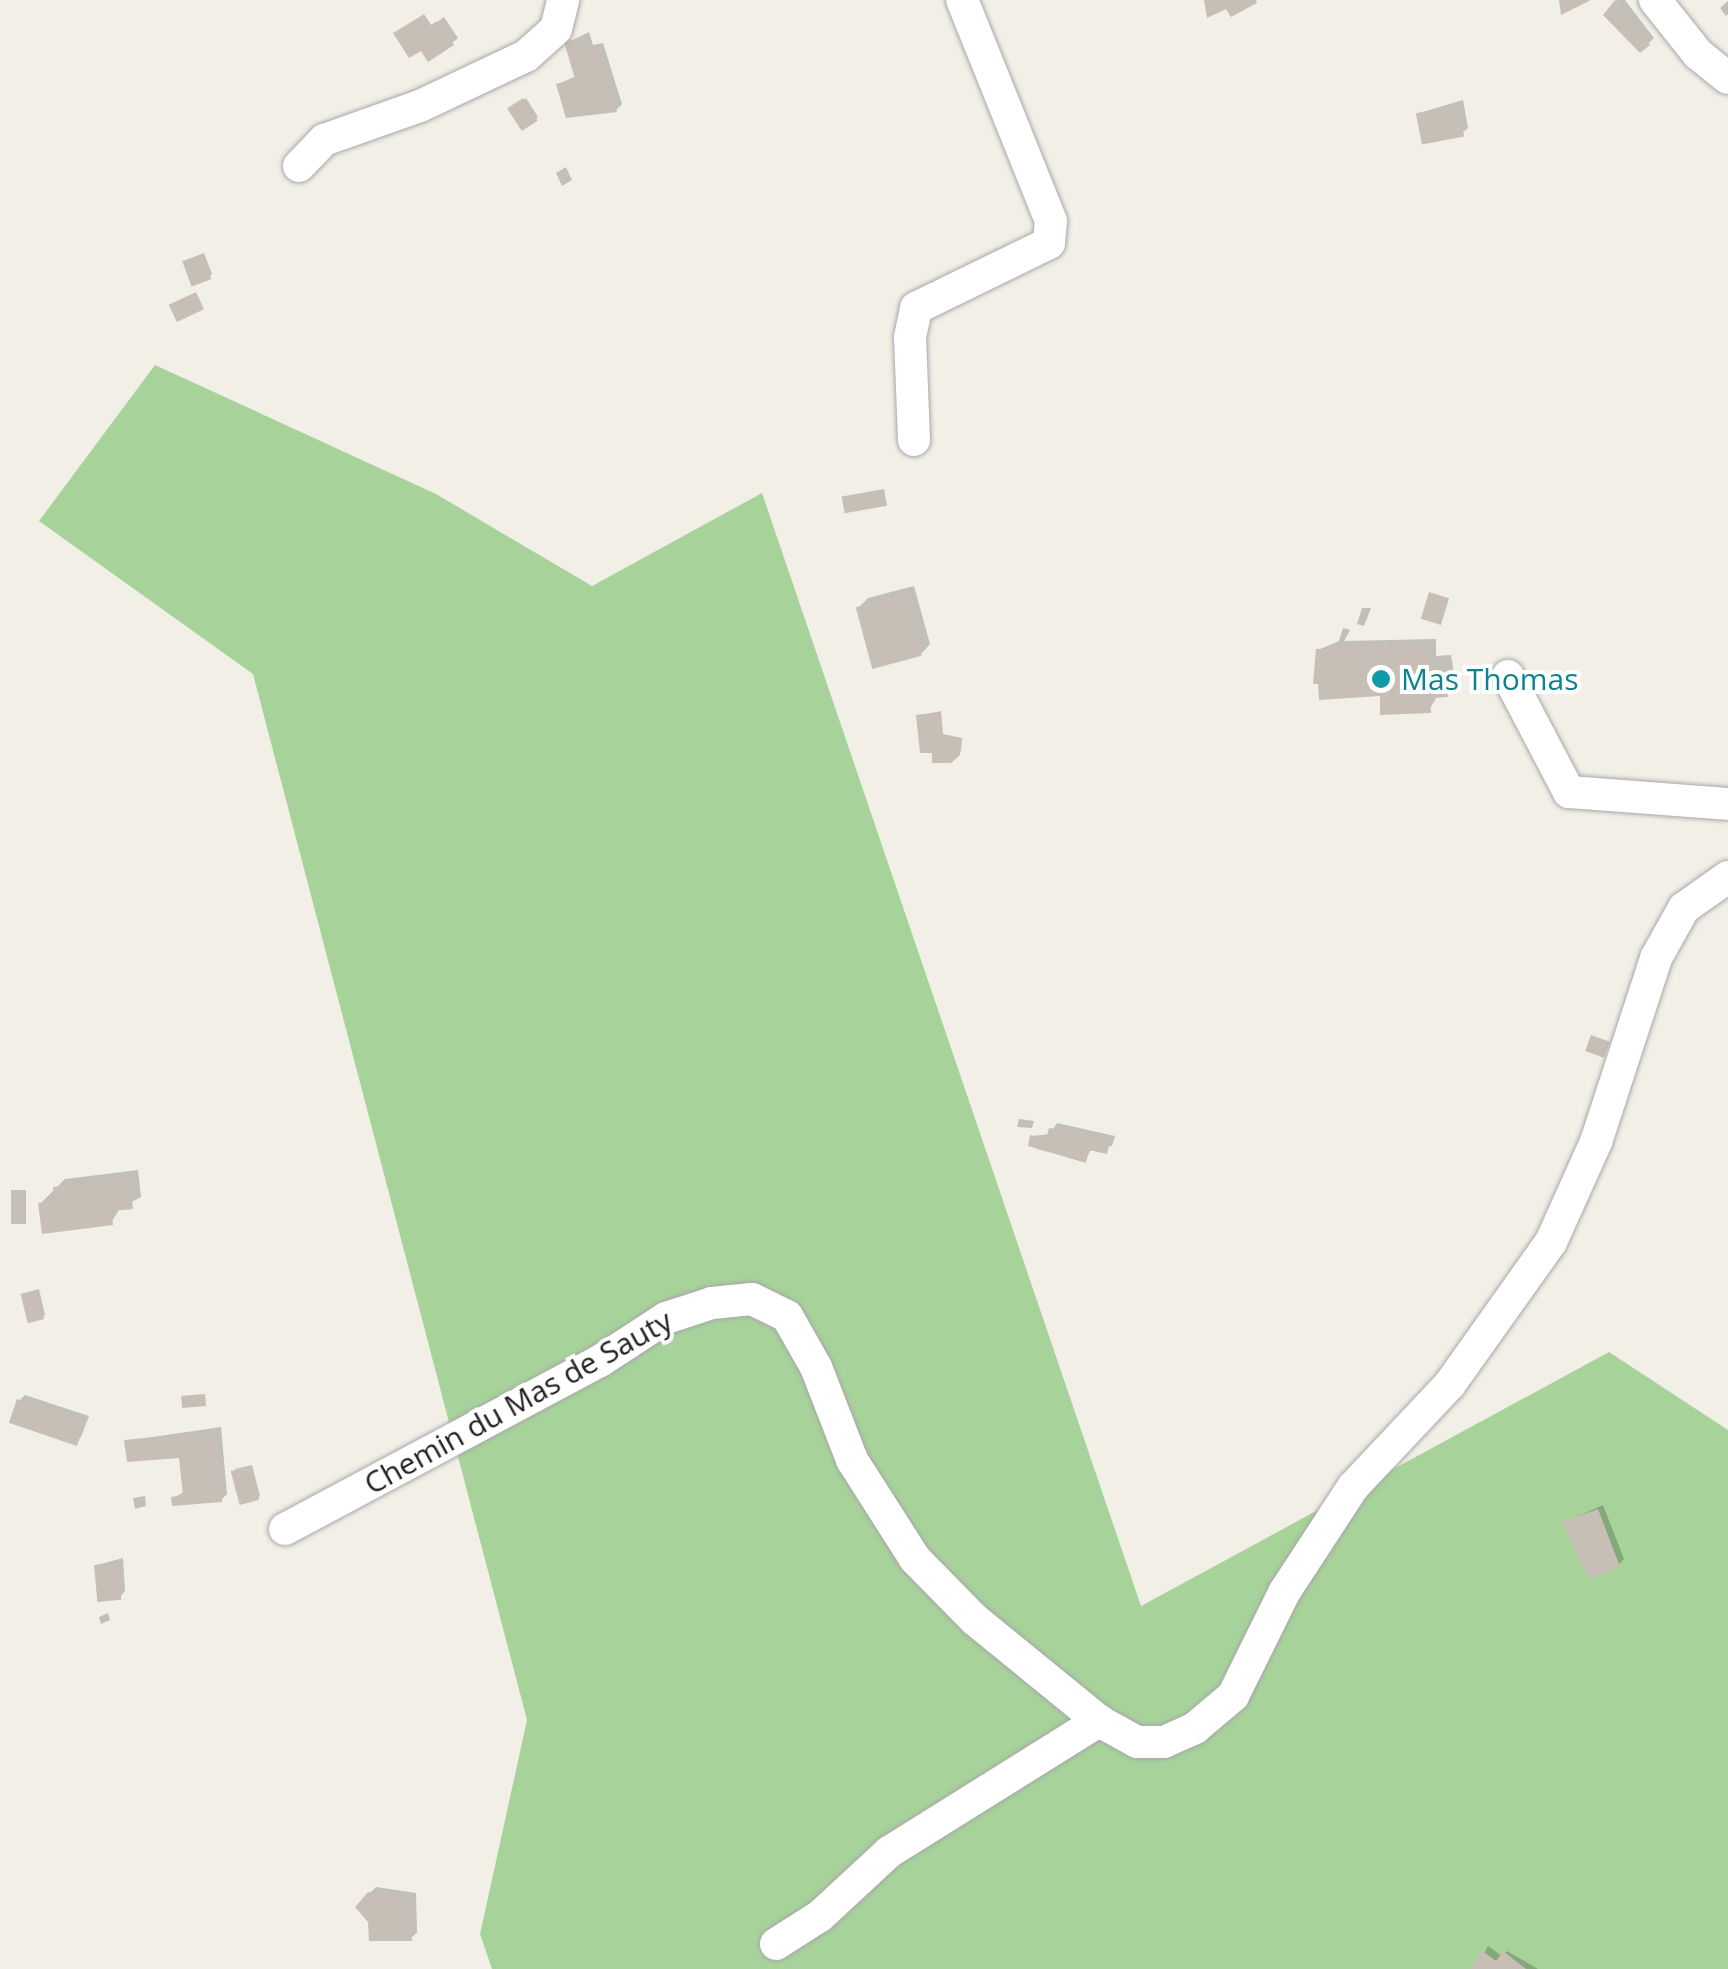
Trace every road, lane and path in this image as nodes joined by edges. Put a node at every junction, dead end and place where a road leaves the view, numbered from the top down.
1 (563, 0) edge
2 (962, 0) edge
3 (1655, 0) edge
4 (1728, 78) edge
5 (299, 166) dead end
6 (914, 440) dead end
7 (1508, 676) dead end
8 (1728, 804) edge
9 (1728, 876) edge
10 (285, 1529) dead end
11 (1099, 1720) junction
12 (776, 1944) dead end

1 - 5 street
2 - 6 street
3 - 4 street
7 - 8 street
9 - 11 street, Chemin du Mas de Sauty
10 - 11 street, Chemin du Mas de Sauty
11 - 12 street

